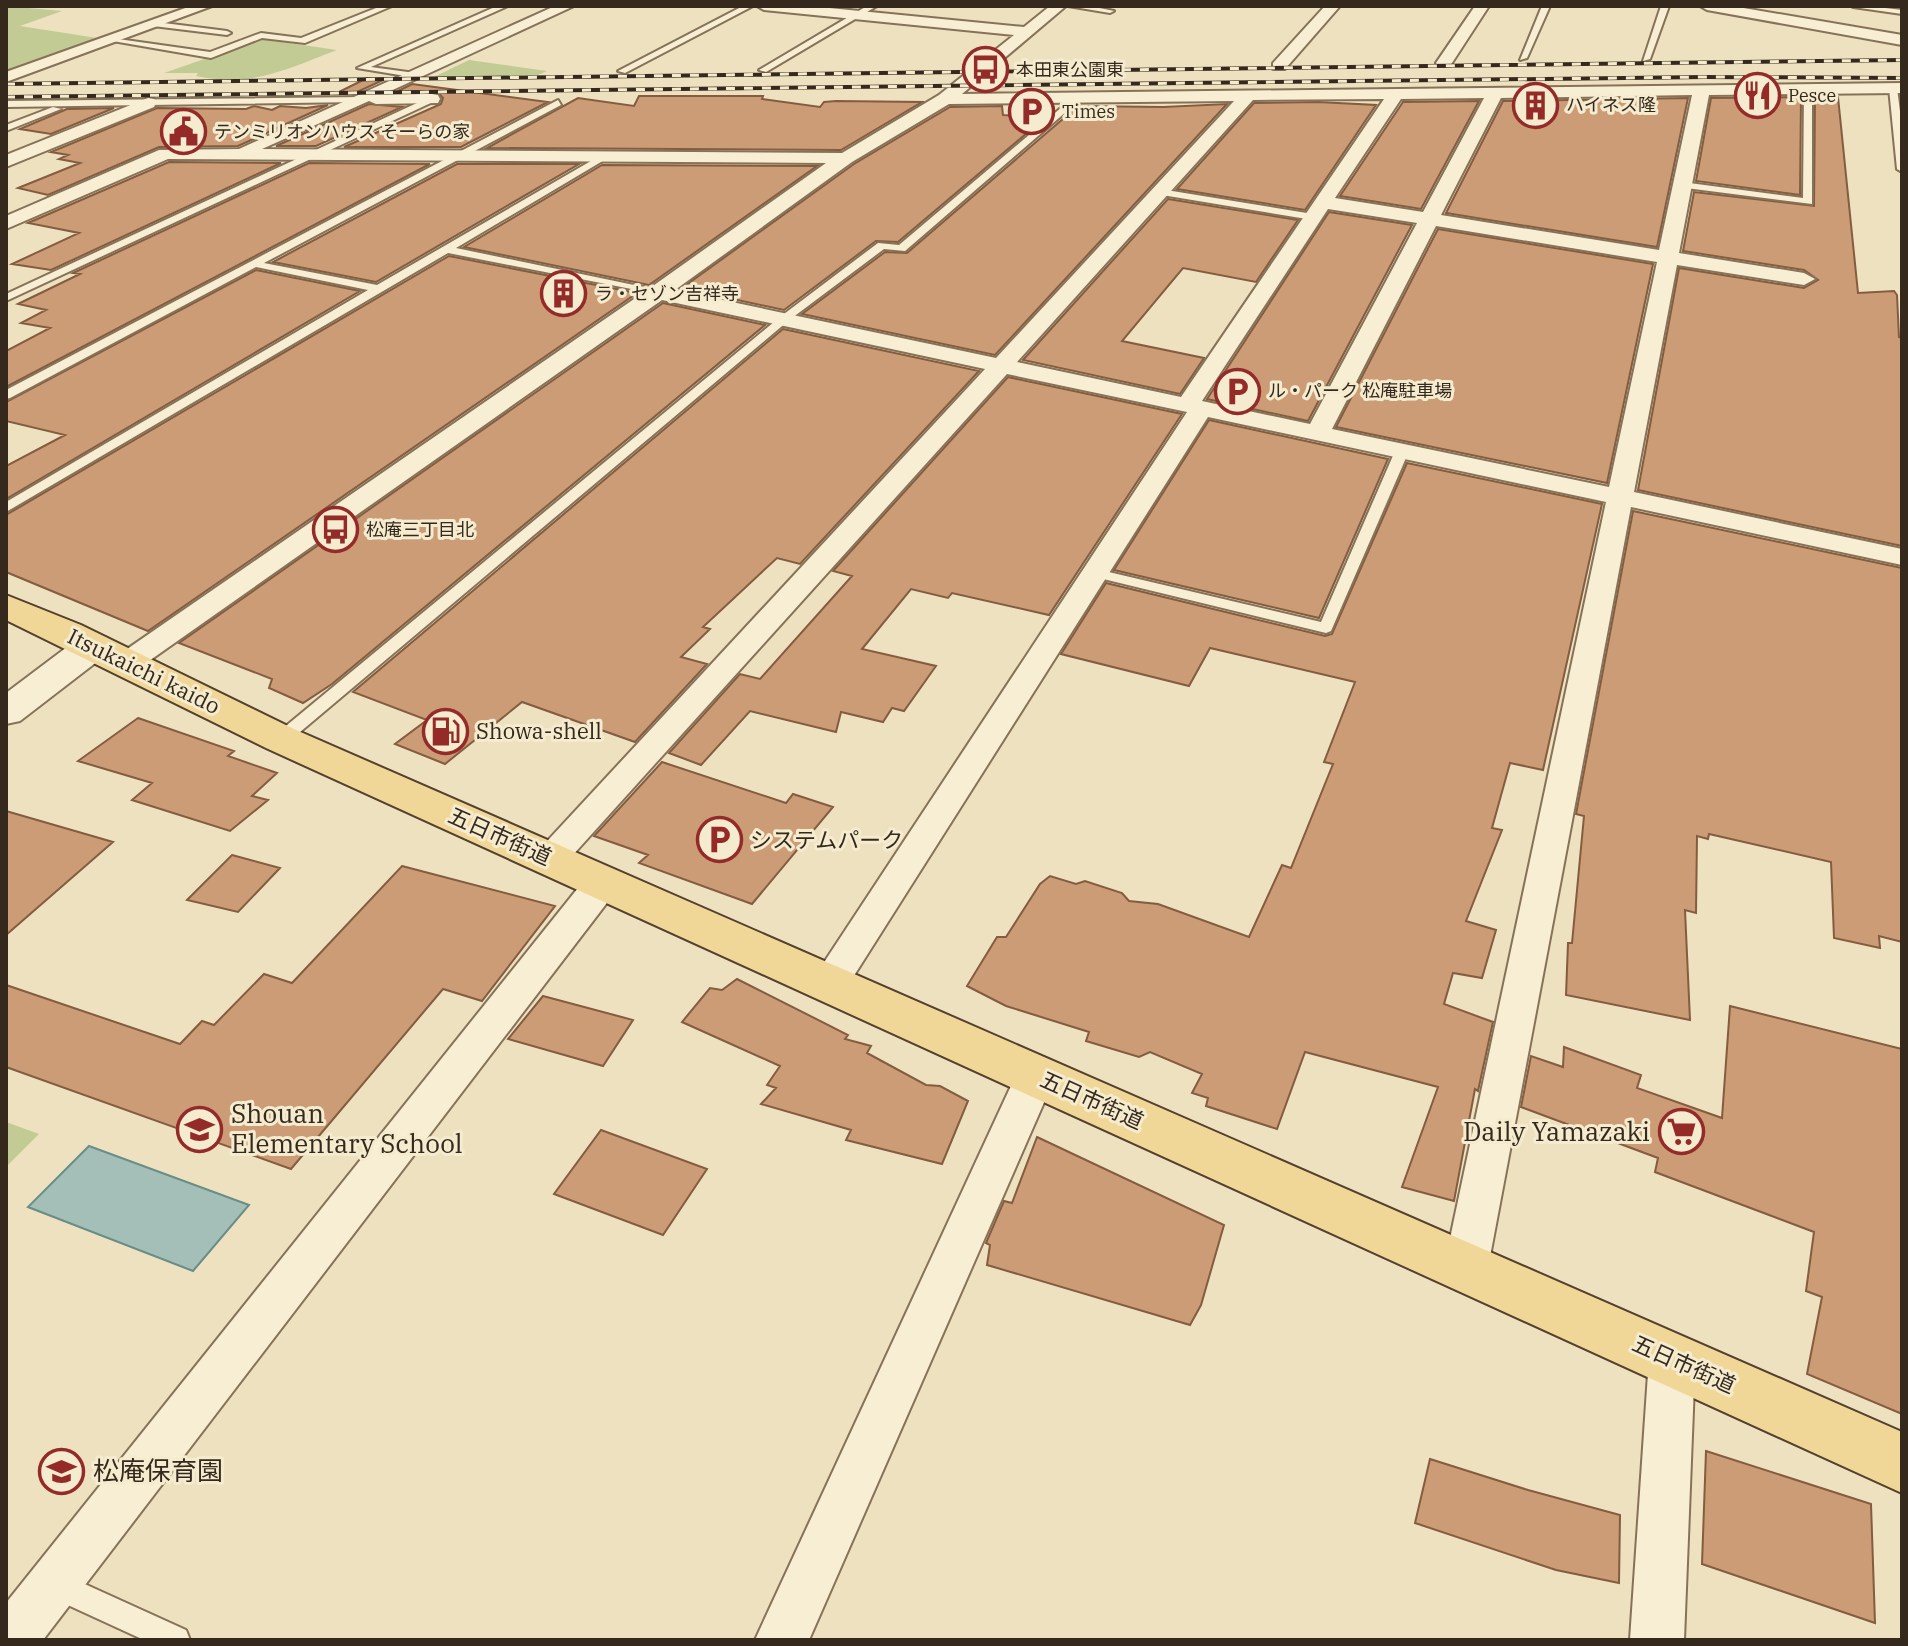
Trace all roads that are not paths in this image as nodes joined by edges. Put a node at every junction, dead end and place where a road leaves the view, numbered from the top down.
1 (205, 6) edge
2 (388, 6) edge
3 (504, 6) edge
4 (567, 6) edge
5 (749, 6) edge
6 (764, 6) edge
7 (873, 6) edge
8 (1059, 6) edge
9 (1072, 6) edge
10 (1333, 6) edge
11 (1482, 6) edge
12 (1546, 6) edge
13 (1665, 6) edge
14 (1707, 6) edge
15 (1857, 6) edge
16 (1110, 11) dead end
17 (1902, 12) edge
18 (859, 15) junction
19 (156, 24) junction
20 (1855, 31) junction
21 (1027, 32) junction
22 (227, 33) dead end
23 (111, 40) junction
24 (1902, 40) edge
25 (1523, 58) dead end
26 (1646, 59) dead end
27 (1444, 63) dead end
28 (1279, 66) dead end
29 (763, 70) dead end
30 (622, 71) dead end
31 (415, 76) junction
32 (6, 77) edge
33 (1897, 88) edge
34 (1808, 89) junction
35 (1701, 91) junction
36 (1495, 93) junction
37 (1395, 95) junction
38 (1248, 96) junction
39 (1078, 98) junction
40 (360, 99) junction
41 (432, 99) joint
42 (945, 99) junction
43 (148, 103) junction
44 (558, 103) dead end
45 (6, 104) edge
46 (69, 104) junction
47 (6, 128) edge
48 (237, 154) junction
49 (314, 155) junction
50 (459, 156) junction
51 (603, 157) junction
52 (846, 158) junction
53 (6, 162) edge
54 (1902, 169) edge
55 (1682, 185) junction
56 (1160, 192) junction
57 (1318, 210) junction
58 (1429, 219) junction
59 (6, 223) edge
60 (447, 249) junction
61 (1668, 257) junction
62 (255, 264) junction
63 (1804, 279) dead end
64 (378, 289) junction
65 (658, 293) junction
66 (6, 298) edge
67 (784, 319) junction
68 (1002, 365) junction
69 (6, 395) edge
70 (1195, 406) junction
71 (1318, 432) junction
72 (1402, 451) junction
73 (1620, 497) junction
74 (6, 508) edge
75 (1902, 557) edge
76 (1096, 573) junction
77 (6, 606) edge
78 (111, 654) junction
79 (6, 712) edge
80 (281, 739) junction
81 (550, 859) junction
82 (603, 882) junction
83 (830, 983) junction
84 (1036, 1075) junction
85 (1466, 1267) junction
86 (1672, 1359) junction
87 (1902, 1463) edge
88 (54, 1583) junction
89 (10, 1640) edge
90 (176, 1640) edge
91 (782, 1640) edge
92 (1657, 1640) edge

1 - 19 street
2 - 23 lane
3 - 31 lane
4 - 31 street
5 - 30 lane
6 - 18 street
7 - 18 lane
8 - 21 street
9 - 16 lane
10 - 28 street
11 - 27 street
12 - 25 lane
13 - 26 lane
14 - 20 street
15 - 17 lane
15 - 20 street
18 - 21 street
18 - 29 lane
19 - 22 lane
19 - 23 street
20 - 24 street
21 - 42 street
23 - 32 street
31 - 40 street
33 - 34 street
33 - 54 lane
34 - 35 street
34 - 55 lane
35 - 36 street
35 - 55 street
36 - 37 street
36 - 58 street
37 - 38 street
37 - 57 street
38 - 39 street
38 - 56 street
39 - 42 street
39 - 67 lane
40 - 41 street
40 - 43 lane
40 - 48 street
41 - 49 lane
42 - 52 street
43 - 46 lane
43 - 53 street
44 - 50 lane
45 - 46 lane
46 - 47 lane
48 - 49 street
48 - 59 street
49 - 50 street
49 - 66 lane
50 - 51 street
50 - 62 lane
51 - 52 street
51 - 60 lane
52 - 65 street
55 - 61 street
56 - 57 lane
56 - 68 street
57 - 58 street
57 - 70 street
58 - 61 street
58 - 71 street
60 - 64 lane
60 - 65 lane
61 - 63 street
61 - 73 street
62 - 64 lane
62 - 69 lane
64 - 74 lane
65 - 67 street
65 - 78 street
67 - 68 street
67 - 80 lane
68 - 70 street
68 - 81 street
70 - 71 street
70 - 76 street
71 - 72 street
72 - 73 street
72 - 76 lane
73 - 75 street
73 - 85 street
76 - 83 street
77 - 78 main road, Itsukaichi kaido
78 - 79 street
78 - 80 main road, Itsukaichi kaido
80 - 81 main road, 五日市街道
81 - 82 main road, 五日市街道
82 - 83 main road, 五日市街道
82 - 88 street
83 - 84 main road, 五日市街道
84 - 85 main road, 五日市街道
84 - 91 street
85 - 86 main road, 五日市街道
86 - 87 main road, 五日市街道
86 - 92 street
88 - 89 street
88 - 90 lane

